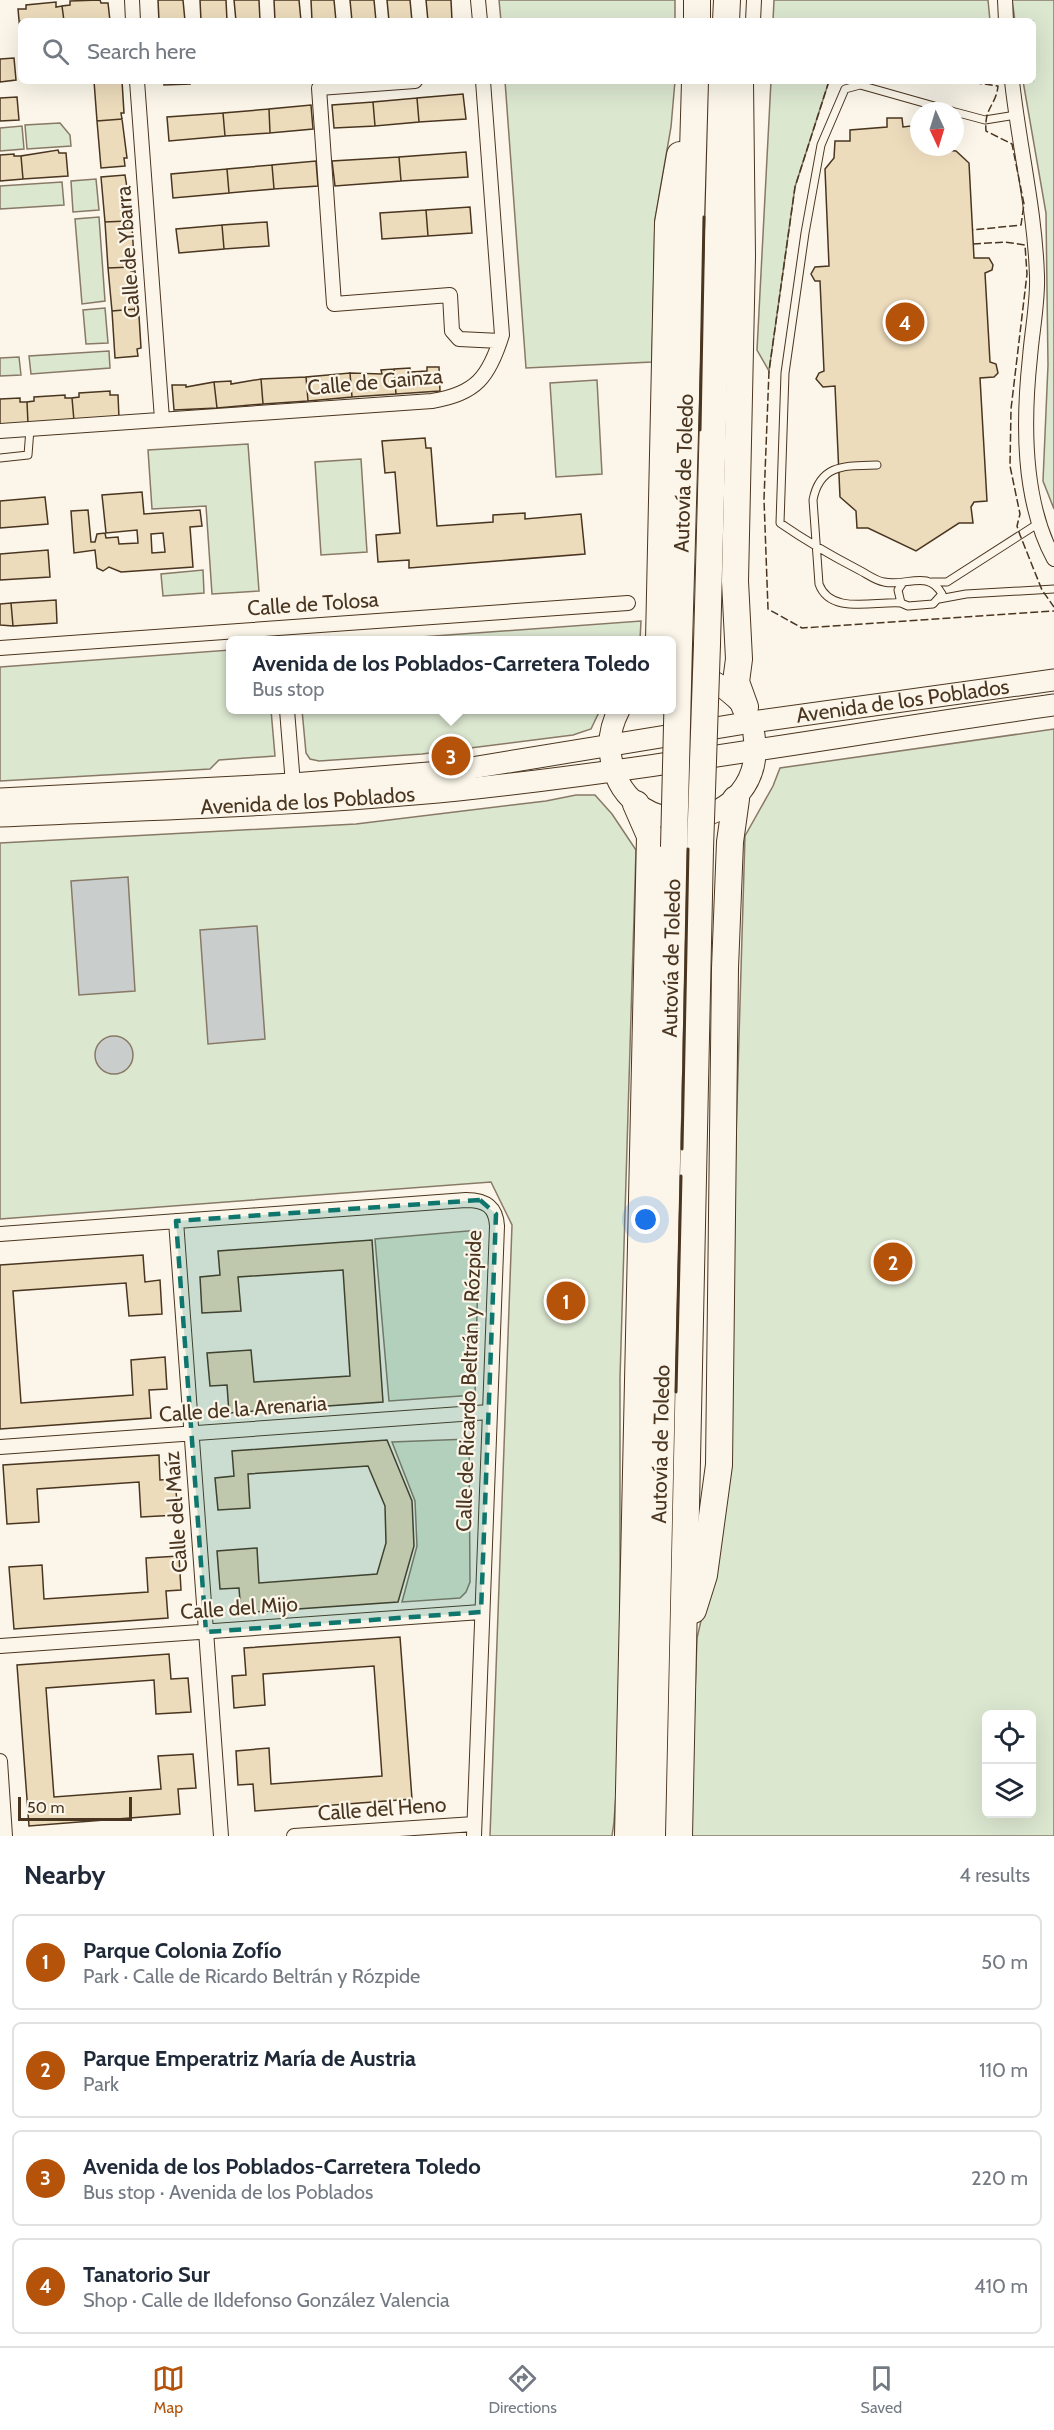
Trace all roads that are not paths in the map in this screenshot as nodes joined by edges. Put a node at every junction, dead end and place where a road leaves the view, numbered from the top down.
1 (132, 0) edge
2 (478, 0) edge
3 (697, 0) edge
4 (727, 0) edge
5 (740, 0) edge
6 (754, 0) edge
7 (1005, 0) edge
8 (133, 18) edge
9 (480, 18) edge
10 (697, 18) edge
11 (726, 18) edge
12 (740, 18) edge
13 (753, 18) edge
14 (1006, 18) edge
15 (137, 84) edge
16 (374, 84) edge
17 (483, 84) edge
18 (694, 84) edge
19 (722, 84) edge
20 (740, 84) edge
21 (751, 84) edge
22 (1012, 84) edge
23 (921, 102) edge
24 (964, 114) edge
25 (1016, 115) junction
26 (742, 256) junction
27 (500, 341) junction
28 (162, 419) junction
29 (30, 429) junction
30 (0, 431) edge
31 (0, 458) edge
32 (878, 465) dead end
33 (1039, 523) junction
34 (816, 548) junction
35 (1054, 559) edge
36 (932, 582) junction
37 (902, 584) junction
38 (1054, 589) edge
39 (939, 599) junction
40 (628, 603) dead end
41 (901, 603) junction
42 (280, 634) edge
43 (240, 636) edge
44 (669, 636) edge
45 (226, 637) edge
46 (0, 648) edge
47 (676, 674) edge
48 (1054, 680) edge
49 (1054, 705) edge
50 (287, 714) edge
51 (618, 714) edge
52 (671, 714) edge
53 (748, 715) junction
54 (609, 746) junction
55 (756, 749) junction
56 (613, 771) junction
57 (293, 784) junction
58 (0, 799) edge
59 (736, 799) junction
60 (636, 804) junction
61 (0, 816) edge
62 (176, 1221) junction
63 (0, 1234) edge
64 (489, 1412) junction
65 (192, 1433) junction
66 (0, 1447) edge
67 (481, 1612) junction
68 (206, 1632) junction
69 (684, 1636) junction
70 (0, 1646) edge
71 (0, 1761) edge
72 (629, 1770) junction
73 (474, 1830) edge
74 (5, 1836) edge
75 (221, 1836) edge
76 (294, 1836) edge
77 (620, 1836) edge
78 (628, 1836) edge
79 (652, 1836) edge
80 (680, 1836) edge

1 - 8 street
2 - 9 street
3 - 10 highway
4 - 11 highway
5 - 12 highway
6 - 13 street
7 - 14 street
15 - 28 street, Calle de Ybarra
16 - 27 street
17 - 27 street, Calle de Gainza
18 - 44 highway, Autovía de Toledo
19 - 69 highway, Autovía de Toledo, bridge
20 - 26 highway
21 - 26 street
22 - 25 street
23 - 34 lane
24 - 25 lane
25 - 33 street
26 - 53 highway
27 - 28 street, Calle de Gainza
28 - 29 street, Calle de Gainza
29 - 30 street, Calle de Gainza
29 - 31 lane
32 - 34 lane
33 - 35 street
33 - 36 lane
34 - 37 lane
34 - 41 lane
36 - 37 lane
36 - 39 lane
37 - 41 lane
38 - 39 lane
39 - 41 lane
40 - 42 street, Calle de Tolosa
42 - 43 street, Calle de Tolosa
45 - 46 street, Calle de Tolosa
47 - 53 main road
48 - 53 main road, Avenida de los Poblados
49 - 55 main road, Avenida de los Poblados
50 - 57 street
51 - 54 main road
52 - 79 highway, Autovía de Toledo, bridge
53 - 54 main road, Avenida de los Poblados
53 - 55 main road
54 - 56 main road
54 - 57 main road, Avenida de los Poblados
55 - 56 main road, Avenida de los Poblados
55 - 59 main road
56 - 60 main road
56 - 61 main road, Avenida de los Poblados
57 - 58 main road, Avenida de los Poblados
59 - 60 main road
59 - 69 highway
60 - 72 highway
62 - 63 street, Calle de Ricardo Beltrán y Rózpide
62 - 64 street, Calle de Ricardo Beltrán y Rózpide
62 - 65 street, Calle del Maíz
64 - 65 street, Calle de la Arenaria
64 - 67 street, Calle de Ricardo Beltrán y Rózpide
65 - 66 street, Calle de la Arenaria
65 - 68 street, Calle del Maíz
67 - 68 street, Calle del Mijo
67 - 73 street, Calle de Ricardo Beltrán y Rózpide
68 - 70 street, Calle del Mijo
68 - 75 street, Calle del Maíz
69 - 80 highway, Autovía de Toledo
71 - 74 street
72 - 77 lane
72 - 78 highway
73 - 76 street, Calle del Heno

